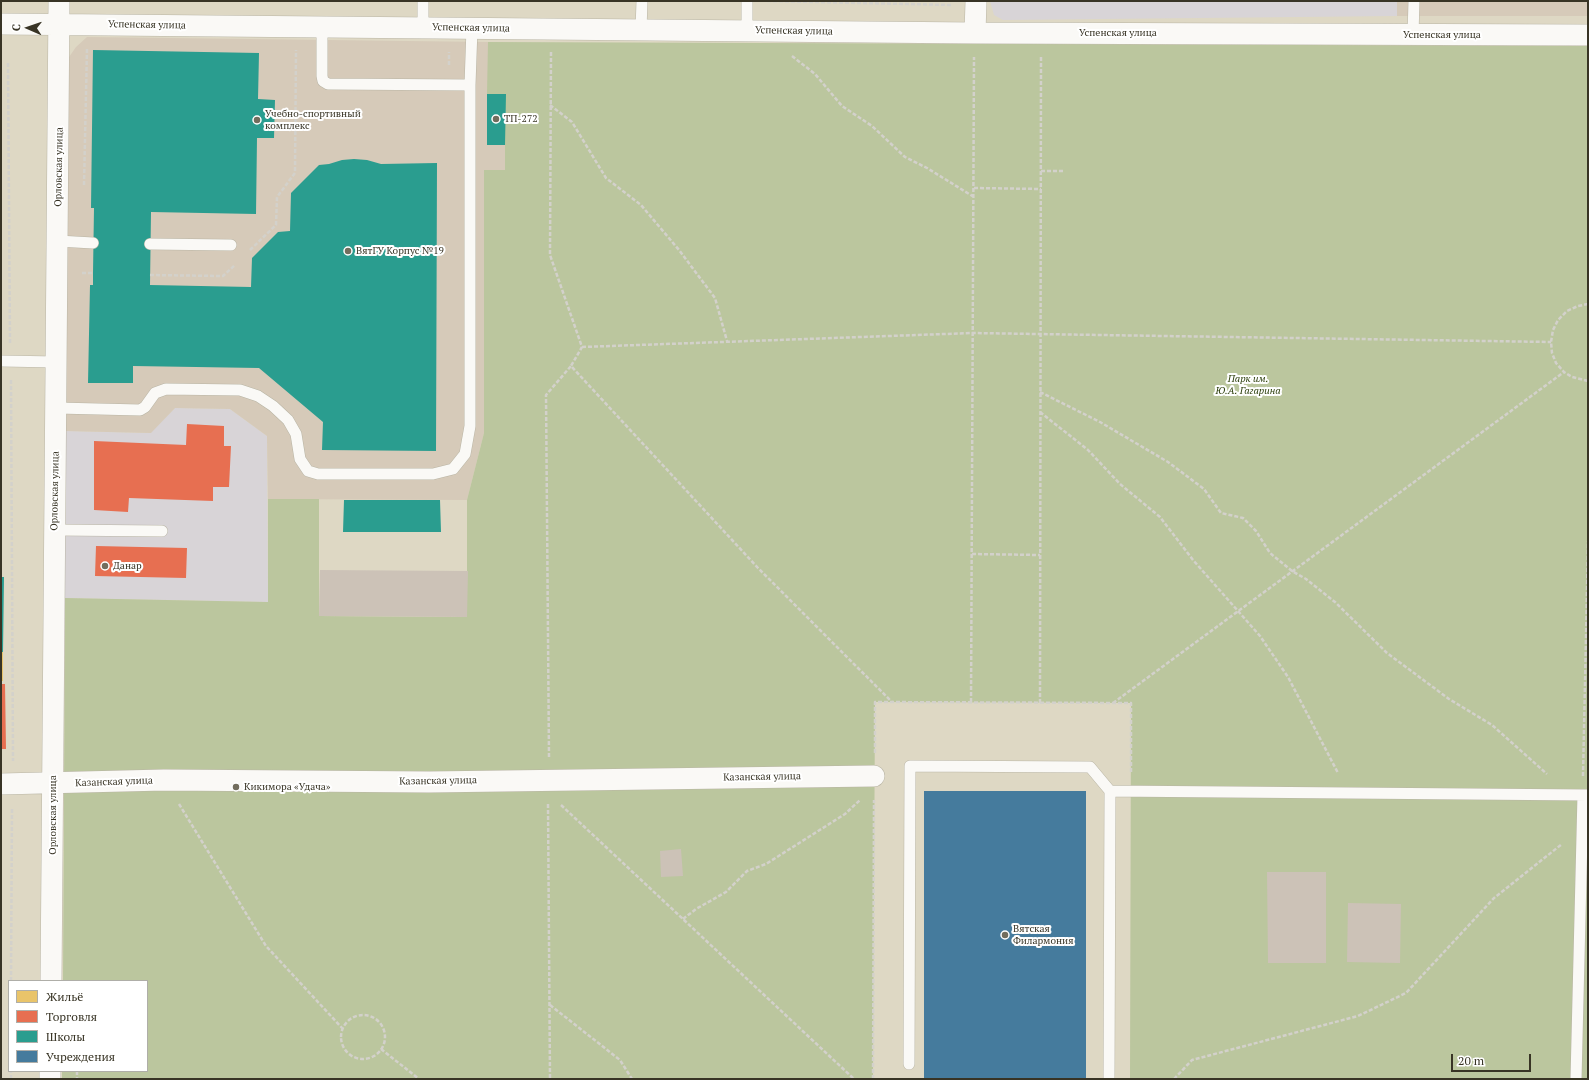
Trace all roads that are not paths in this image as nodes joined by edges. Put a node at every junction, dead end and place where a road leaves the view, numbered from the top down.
1 (60, 1) edge
2 (423, 1) edge
3 (642, 1) edge
4 (747, 1) edge
5 (976, 1) edge
6 (1414, 1) edge
7 (1, 24) edge
8 (60, 24) junction
9 (322, 26) junction
10 (423, 28) junction
11 (472, 28) junction
12 (641, 30) junction
13 (747, 31) junction
14 (975, 33) junction
15 (1413, 34) junction
16 (1588, 35) edge
17 (470, 85) junction
18 (58, 241) junction
19 (93, 242) dead end
20 (150, 244) dead end
21 (231, 245) dead end
22 (6, 361) edge
23 (57, 362) junction
24 (56, 408) junction
25 (55, 530) junction
26 (162, 531) dead end
27 (874, 782) road end
28 (53, 783) junction
29 (7, 784) edge
30 (1110, 791) junction
31 (1581, 795) edge
32 (51, 980) edge
33 (909, 1064) dead end
34 (1109, 1079) edge
35 (1576, 1079) edge

1 - 8 street, Орловская улица
2 - 10 lane
3 - 12 lane
4 - 13 lane
5 - 14 street
6 - 15 lane
7 - 8 street, Успенская улица
8 - 9 street, Успенская улица
8 - 18 street, Орловская улица
9 - 10 street, Успенская улица
9 - 17 lane
10 - 11 street, Успенская улица
11 - 12 street, Успенская улица
11 - 17 lane
12 - 13 street, Успенская улица
13 - 14 street, Успенская улица
14 - 15 street, Успенская улица
15 - 16 street, Успенская улица
17 - 24 lane
18 - 19 lane
18 - 23 street, Орловская улица
20 - 21 lane
22 - 23 lane
23 - 24 street, Орловская улица
24 - 25 street, Орловская улица
25 - 26 lane
25 - 28 street, Орловская улица
27 - 28 street, Казанская улица
28 - 29 street, Казанская улица
28 - 32 street, Орловская улица
30 - 31 lane
30 - 33 lane
30 - 34 lane
31 - 35 lane

